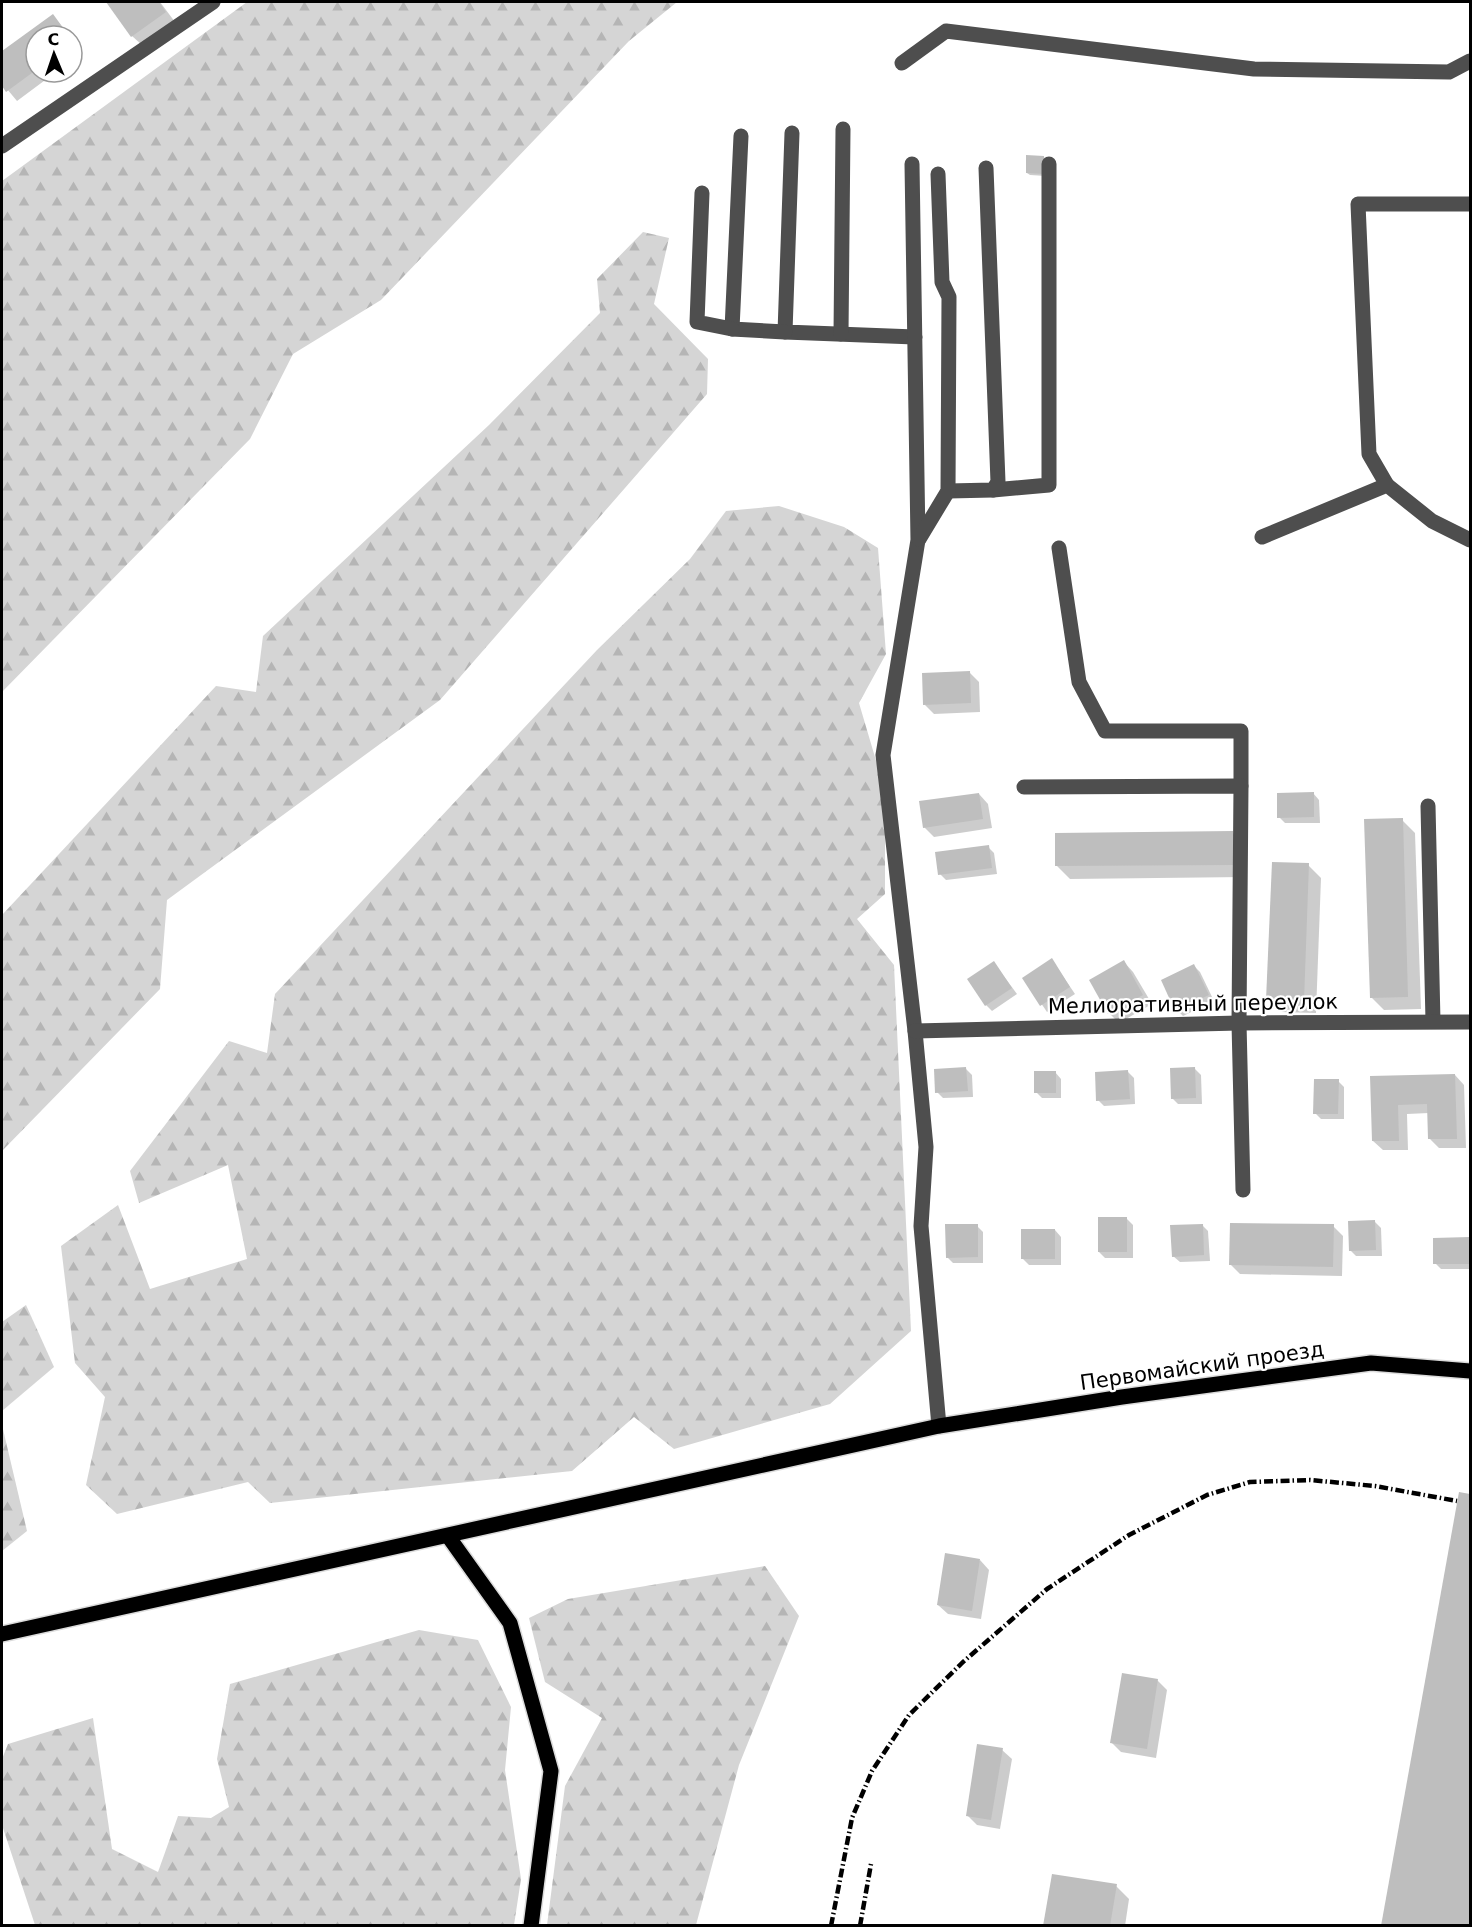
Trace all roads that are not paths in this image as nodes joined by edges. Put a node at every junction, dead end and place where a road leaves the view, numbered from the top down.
1 (213, 2) edge
2 (1470, 61) edge
3 (902, 63) dead end
4 (843, 129) dead end
5 (792, 134) dead end
6 (741, 136) dead end
7 (2, 146) edge
8 (912, 164) dead end
9 (1049, 164) dead end
10 (986, 168) dead end
11 (938, 174) dead end
12 (702, 193) dead end
13 (1470, 204) edge
14 (732, 329) junction
15 (785, 332) junction
16 (841, 334) junction
17 (915, 337) junction
18 (1387, 485) junction
19 (993, 490) junction
20 (948, 491) junction
21 (1262, 537) dead end
22 (918, 540) junction
23 (1470, 540) edge
24 (1059, 548) dead end
25 (1241, 786) junction
26 (1024, 787) dead end
27 (1428, 806) dead end
28 (1433, 1021) junction
29 (1470, 1022) edge
30 (1239, 1023) junction
31 (915, 1031) junction
32 (1243, 1190) dead end
33 (1470, 1371) edge
34 (939, 1426) junction
35 (448, 1536) junction
36 (2, 1634) edge
37 (531, 1926) edge

1 - 7 street
2 - 3 street
4 - 16 street
5 - 15 street
6 - 14 street
8 - 17 street
9 - 19 street
10 - 19 street
11 - 20 street
12 - 14 street
13 - 18 street
14 - 15 street
15 - 16 street
16 - 17 street
17 - 22 street
18 - 21 street
18 - 23 street
19 - 20 street
20 - 22 street
22 - 31 street
24 - 25 street
25 - 26 street
25 - 30 street
27 - 28 street
28 - 29 street, Мелиоративный переулок
28 - 30 street, Мелиоративный переулок
30 - 31 street, Мелиоративный переулок
30 - 32 street
31 - 34 street
33 - 34 main road, Первомайский проезд
34 - 35 main road, Первомайский проезд
35 - 36 main road, Первомайский проезд
35 - 37 main road

